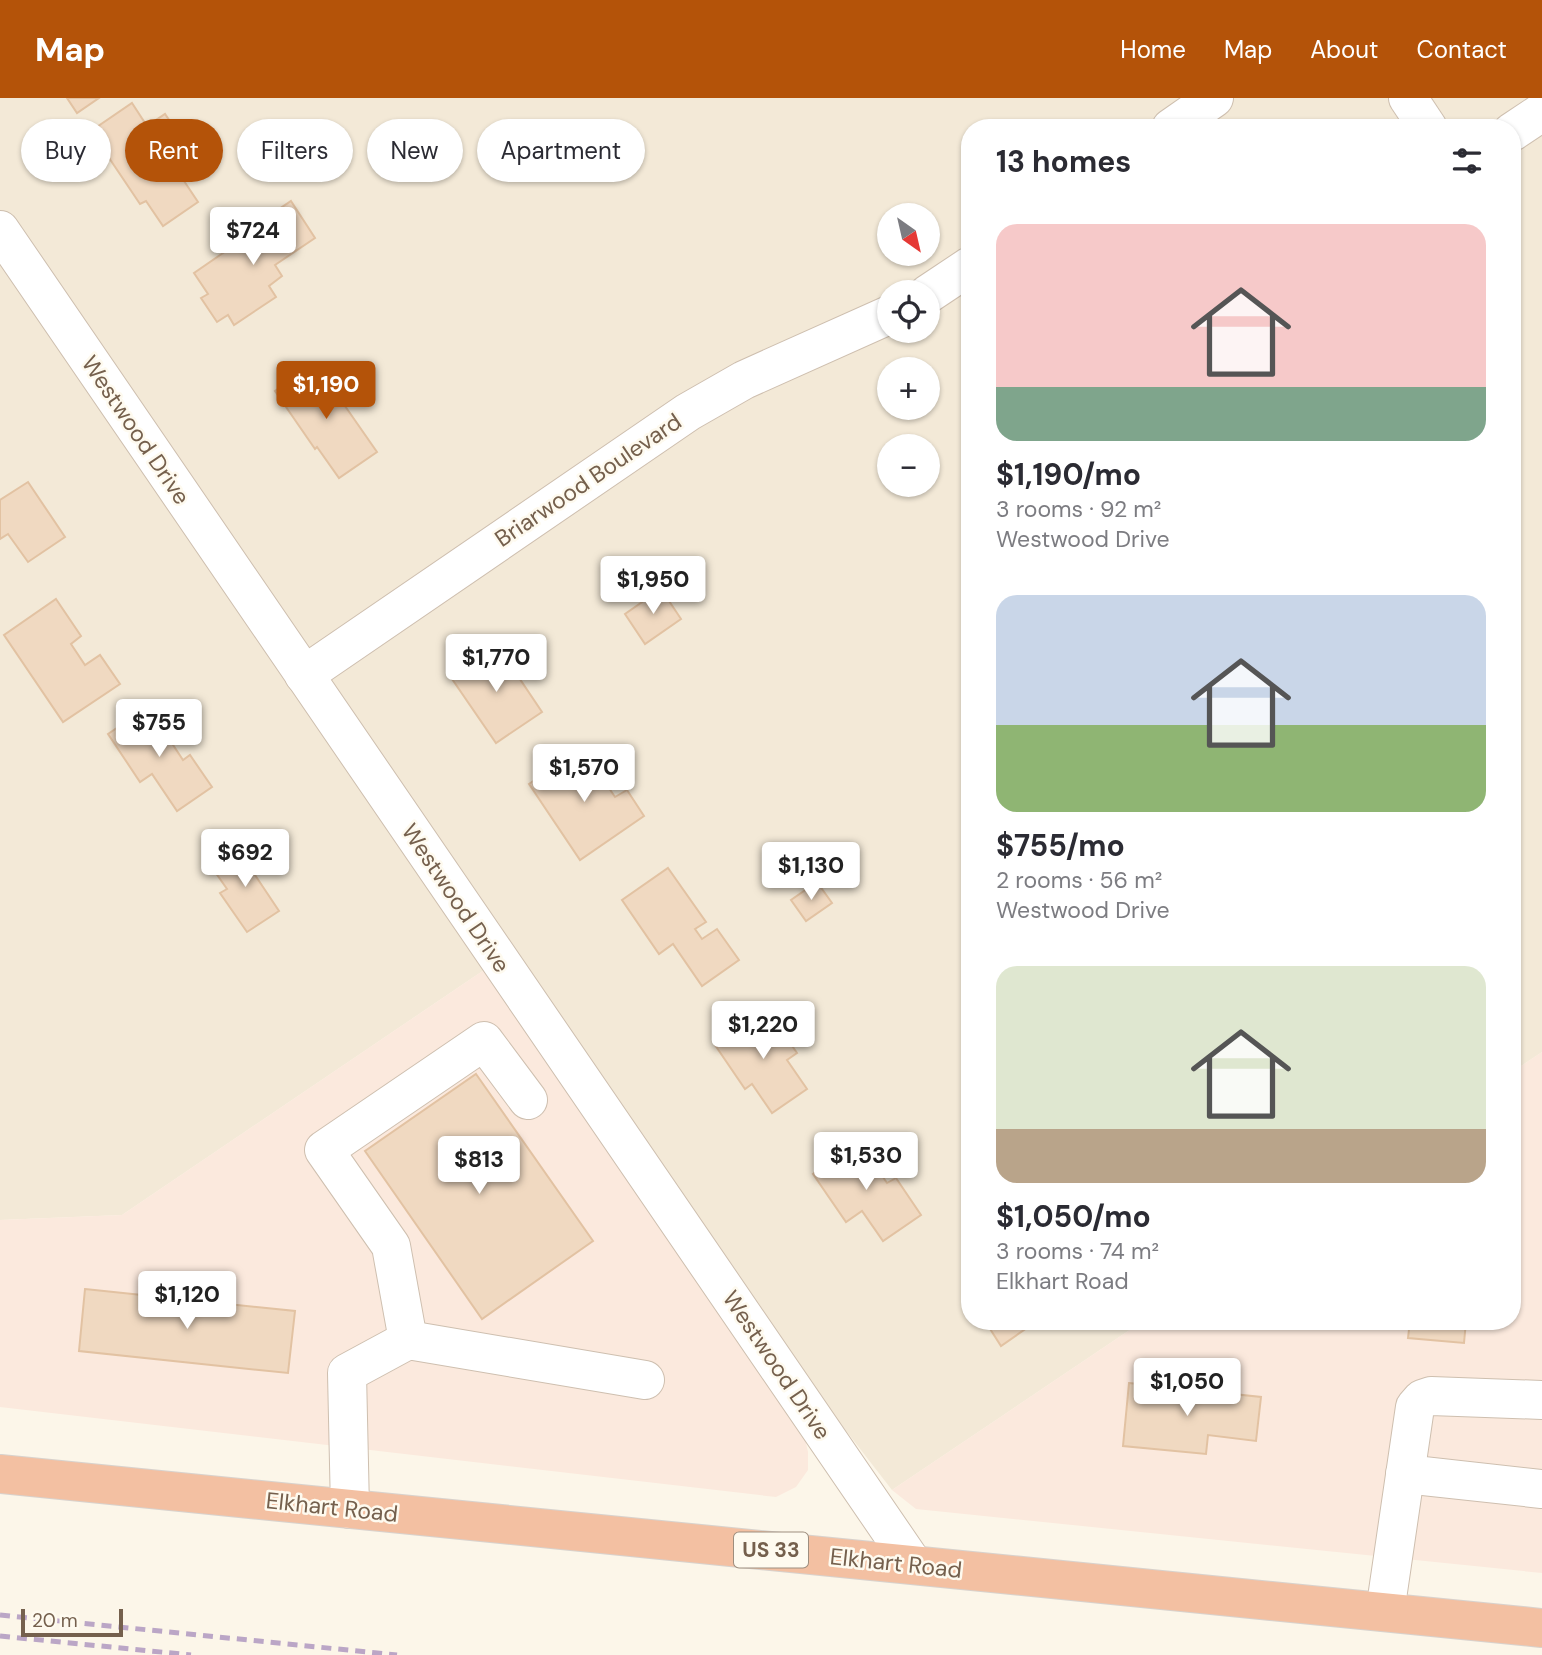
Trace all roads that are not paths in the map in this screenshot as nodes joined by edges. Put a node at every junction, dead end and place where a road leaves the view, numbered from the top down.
1 (1214, 98) edge
2 (1408, 98) edge
3 (1542, 112) edge
4 (1184, 119) edge
5 (1422, 119) edge
6 (1521, 126) edge
7 (0, 230) edge
8 (961, 272) edge
9 (940, 286) edge
10 (877, 320) edge
11 (303, 675) junction
12 (528, 1100) dead end
13 (408, 1340) junction
14 (645, 1380) dead end
15 (1542, 1400) edge
16 (0, 1474) edge
17 (1405, 1474) junction
18 (1542, 1489) edge
19 (350, 1509) junction
20 (913, 1564) junction
21 (1385, 1612) junction
22 (1542, 1628) edge

1 - 4 street
2 - 5 street
3 - 6 street
7 - 11 street, Westwood Drive
8 - 9 street
10 - 11 street, Briarwood Boulevard
11 - 20 street, Westwood Drive
12 - 13 street
13 - 14 street
13 - 19 street
15 - 17 street
16 - 19 highway, Elkhart Road / US 33
17 - 18 street
17 - 21 street
19 - 20 highway, Elkhart Road / US 33
20 - 21 highway, Elkhart Road / US 33
21 - 22 highway, Elkhart Road / US 33

